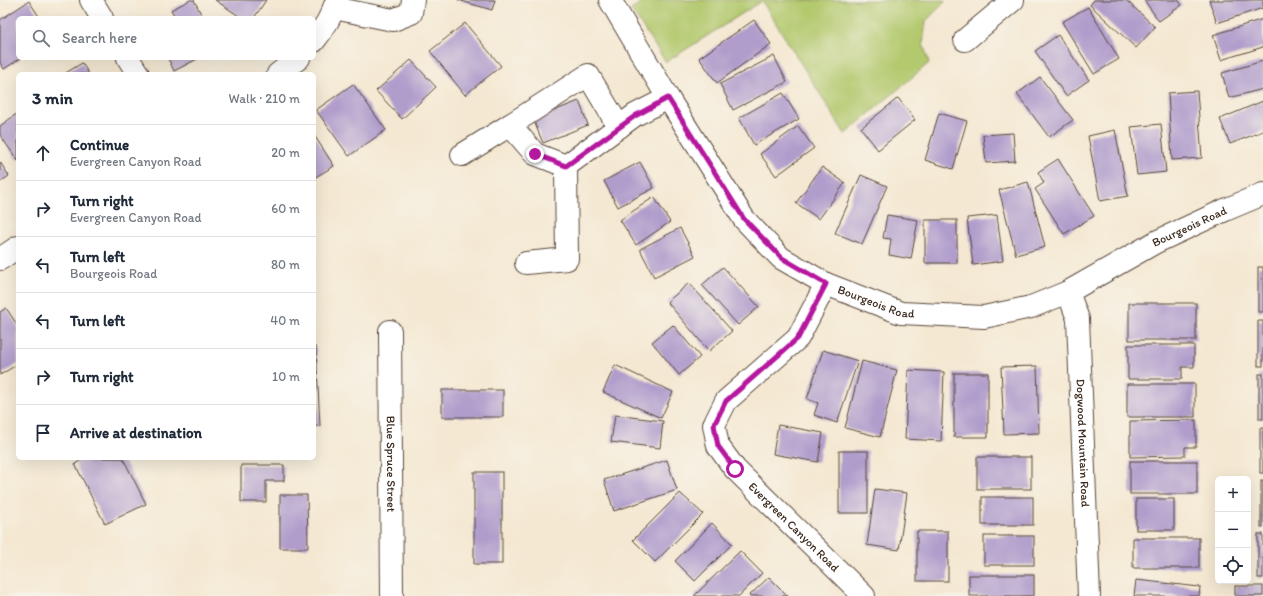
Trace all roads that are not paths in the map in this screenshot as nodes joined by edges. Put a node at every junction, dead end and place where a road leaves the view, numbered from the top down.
1 (91, 0) edge
2 (413, 0) edge
3 (610, 0) edge
4 (1013, 0) edge
5 (336, 4) edge
6 (101, 16) edge
7 (316, 39) edge
8 (965, 40) dead end
9 (129, 60) edge
10 (296, 60) edge
11 (137, 72) edge
12 (280, 72) edge
13 (668, 98) junction
14 (510, 125) junction
15 (619, 127) junction
16 (462, 155) dead end
17 (566, 166) junction
18 (1263, 194) edge
19 (16, 248) edge
20 (0, 259) edge
21 (526, 264) dead end
22 (826, 284) junction
23 (1068, 292) junction
24 (390, 331) dead end
25 (392, 596) edge
26 (864, 596) edge
27 (1089, 596) edge

1 - 6 street
2 - 5 street
3 - 13 street, Bourgeois Road
4 - 8 street
5 - 7 street
9 - 11 street
10 - 12 street
13 - 15 street
13 - 22 street, Bourgeois Road
14 - 15 street
14 - 16 street
14 - 17 street
15 - 17 street
17 - 21 street
18 - 23 street, Bourgeois Road
19 - 20 street
22 - 23 street, Bourgeois Road
22 - 26 street, Evergreen Canyon Road
23 - 27 street, Dogwood Mountain Road
24 - 25 street, Blue Spruce Street

